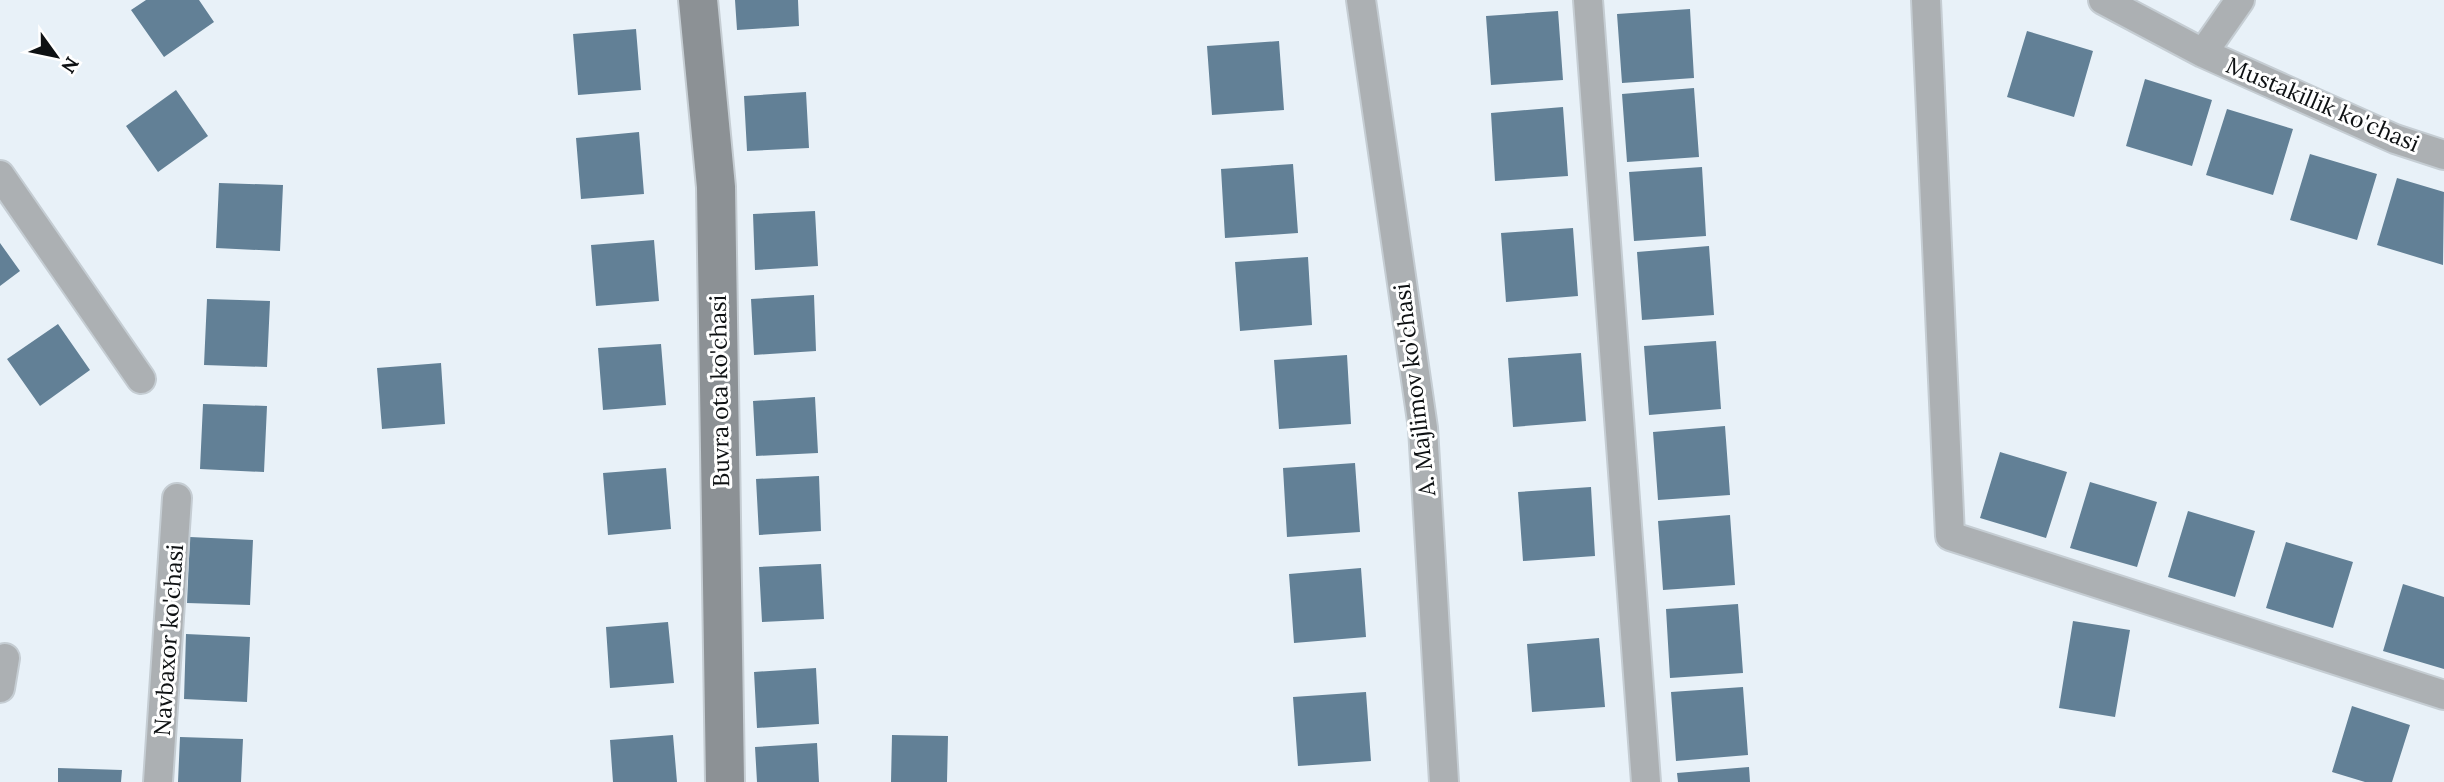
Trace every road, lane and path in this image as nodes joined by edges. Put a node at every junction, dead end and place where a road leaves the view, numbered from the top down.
1 (698, 0) edge
2 (1361, 0) edge
3 (1588, 0) edge
4 (1926, 0) edge
5 (2103, 0) edge
6 (2240, 0) edge
7 (2203, 53) junction
8 (2444, 155) edge
9 (0, 175) edge
10 (141, 379) dead end
11 (177, 498) dead end
12 (5, 658) dead end
13 (0, 688) edge
14 (2444, 695) edge
15 (158, 782) edge
16 (725, 782) edge
17 (1444, 782) edge
18 (1646, 782) edge

1 - 16 main road, Buvra ota ko'chasi
2 - 17 street, A. Majlimov ko'chasi
3 - 18 street
4 - 14 street
5 - 7 street, Mustakillik ko'chasi
6 - 7 street, Mustakillik ko'chasi
7 - 8 street, Mustakillik ko'chasi
9 - 10 street
11 - 15 street, Navbaxor ko'chasi
12 - 13 street

